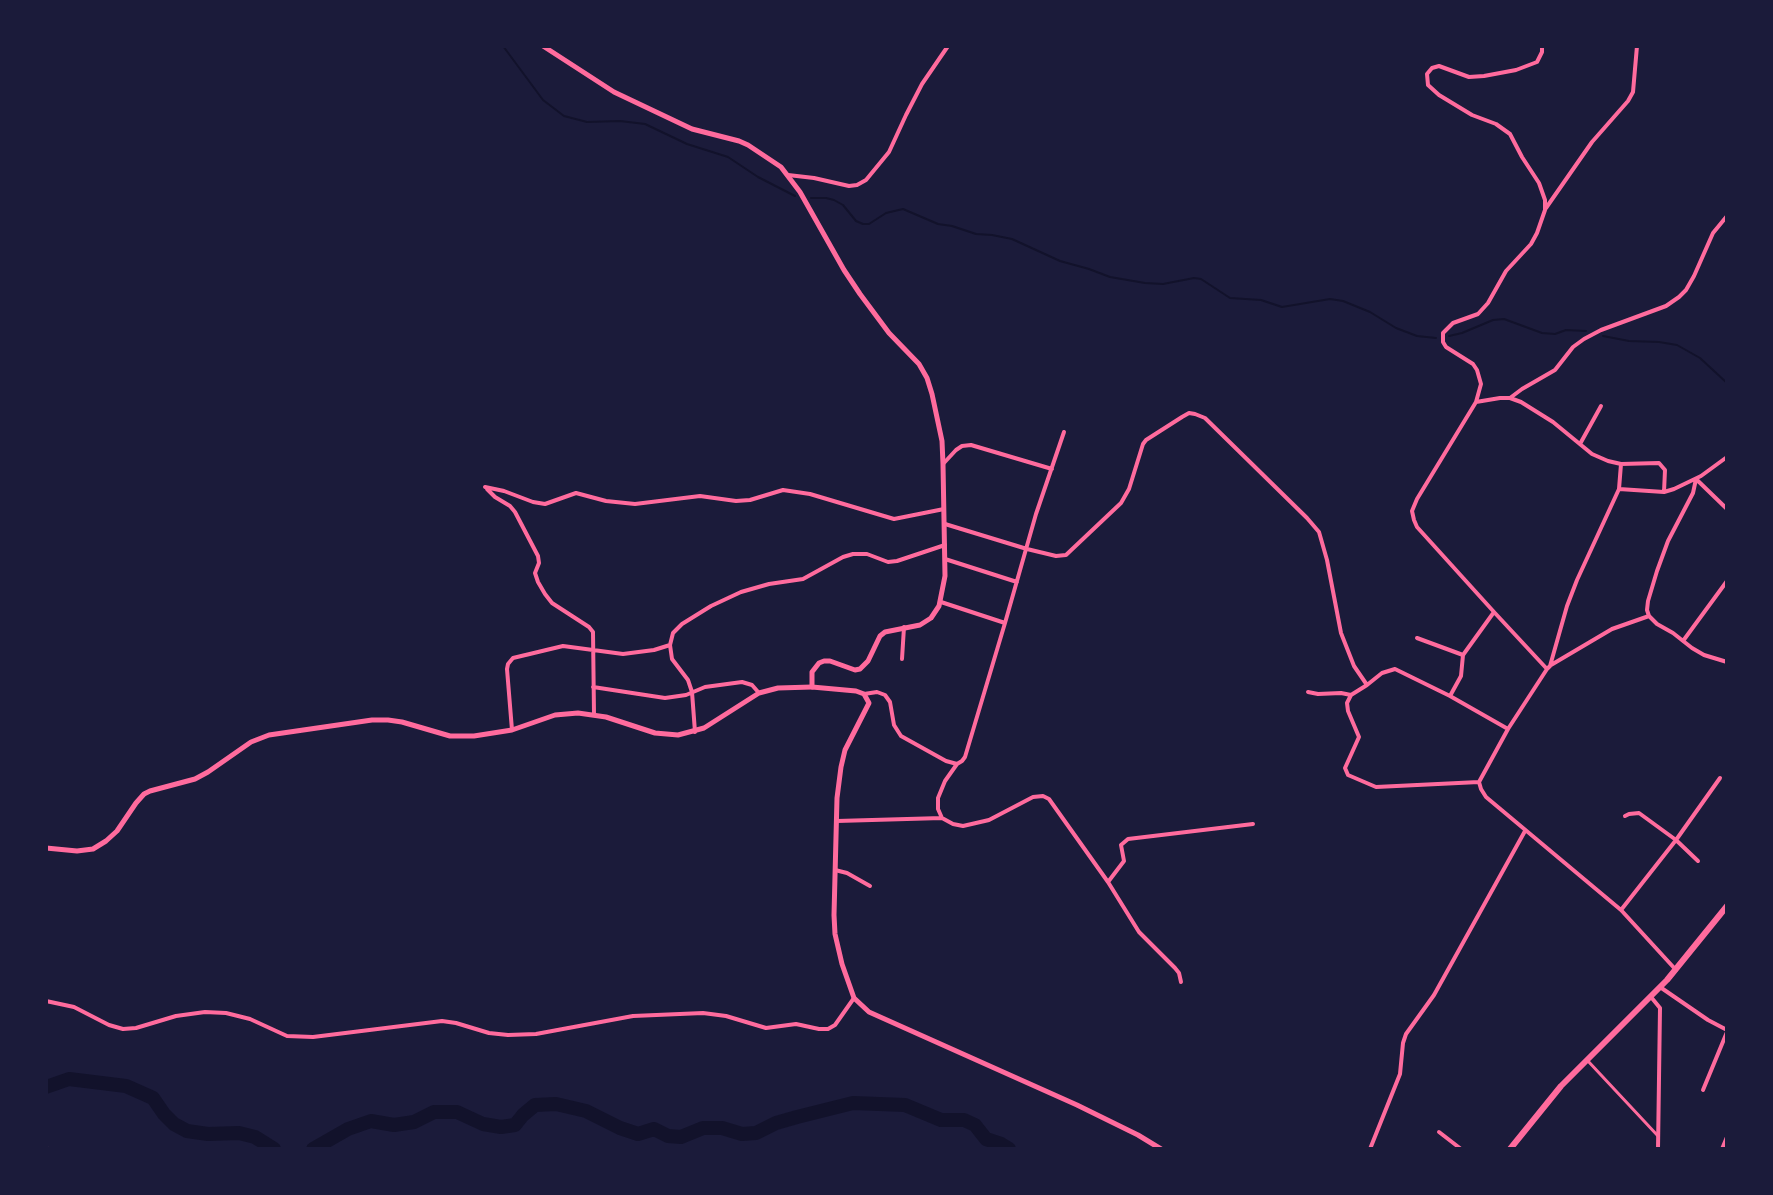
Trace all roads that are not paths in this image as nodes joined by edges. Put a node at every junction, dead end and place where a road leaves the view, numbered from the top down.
1 (543, 46) edge
2 (948, 46) edge
3 (1542, 46) edge
4 (1637, 46) edge
5 (788, 175) junction
6 (1545, 210) junction
7 (1727, 216) edge
8 (1510, 398) junction
9 (1476, 402) junction
10 (1601, 406) dead end
11 (1064, 432) dead end
12 (1580, 444) junction
13 (1727, 457) edge
14 (943, 464) junction
15 (1621, 464) junction
16 (1052, 469) junction
17 (1696, 479) junction
18 (1619, 489) junction
19 (1664, 492) junction
20 (944, 509) junction
21 (1727, 509) edge
22 (945, 524) junction
23 (945, 545) junction
24 (1027, 549) junction
25 (945, 559) junction
26 (1727, 581) edge
27 (1017, 582) junction
28 (941, 602) junction
29 (1494, 612) junction
30 (1649, 616) junction
31 (1005, 623) junction
32 (904, 627) junction
33 (1417, 638) dead end
34 (1683, 641) junction
35 (670, 645) junction
36 (594, 650) junction
37 (1463, 655) junction
38 (902, 659) dead end
39 (1727, 662) edge
40 (1549, 668) junction
41 (1367, 685) junction
42 (593, 687) junction
43 (812, 687) junction
44 (692, 692) junction
45 (1308, 692) dead end
46 (759, 693) junction
47 (864, 694) junction
48 (1351, 695) junction
49 (1450, 696) junction
50 (594, 714) junction
51 (1508, 729) junction
52 (512, 730) junction
53 (695, 732) junction
54 (957, 764) junction
55 (1720, 778) dead end
56 (1479, 782) junction
57 (1625, 816) dead end
58 (942, 818) junction
59 (837, 821) junction
60 (1253, 824) dead end
61 (1525, 830) junction
62 (1676, 840) junction
63 (46, 848) edge
64 (1698, 861) dead end
65 (835, 870) junction
66 (1108, 882) junction
67 (870, 886) dead end
68 (1727, 906) edge
69 (1621, 910) junction
70 (1676, 970) junction
71 (1181, 982) dead end
72 (1660, 987) junction
73 (1651, 997) junction
74 (854, 998) junction
75 (46, 1001) edge
76 (1727, 1031) edge
77 (1586, 1060) junction
78 (1703, 1090) dead end
79 (1439, 1132) dead end
80 (1658, 1136) junction
81 (1727, 1137) edge
82 (1161, 1149) edge
83 (1370, 1149) edge
84 (1461, 1149) edge
85 (1510, 1149) edge
86 (1658, 1149) edge
87 (1722, 1149) edge

1 - 5 main road
2 - 5 street
3 - 6 street
4 - 6 street
5 - 14 main road
6 - 9 street
7 - 8 street
8 - 9 street
8 - 12 street
9 - 29 street
10 - 12 street
11 - 16 street
12 - 15 street
13 - 17 street
14 - 16 street
14 - 20 main road
15 - 18 street
15 - 19 street
16 - 24 street
17 - 19 street
17 - 21 street
17 - 30 street
18 - 19 street
18 - 40 street
20 - 22 main road
20 - 36 street
22 - 23 main road
22 - 24 street
23 - 25 main road
23 - 35 street
24 - 27 street
24 - 41 street
25 - 27 street
25 - 28 main road
26 - 34 street
27 - 31 street
28 - 31 street
28 - 32 main road
29 - 37 street
29 - 40 street
30 - 34 street
30 - 40 street
31 - 54 street
32 - 38 street
32 - 43 main road
33 - 37 street
34 - 39 street
35 - 36 street
35 - 44 street
36 - 42 street
36 - 52 street
37 - 49 street
40 - 51 street
41 - 48 street
41 - 49 street
42 - 44 street
42 - 50 street
43 - 46 main road
43 - 47 main road
44 - 46 street
44 - 53 street
45 - 48 street
46 - 53 main road
47 - 54 street
47 - 59 main road
48 - 56 street
49 - 51 street
50 - 52 main road
50 - 53 main road
51 - 56 street
52 - 63 main road
54 - 58 street
55 - 62 street
56 - 61 street
57 - 62 street
58 - 59 street
58 - 66 street
59 - 65 main road
60 - 66 street
61 - 69 street
61 - 83 street
62 - 64 street
62 - 69 street
65 - 67 street
65 - 74 main road
66 - 71 street
68 - 70 main road
69 - 70 street
70 - 72 main road
72 - 73 main road
72 - 76 street
73 - 77 main road
73 - 80 street
74 - 75 street
74 - 82 main road
76 - 78 street
77 - 80 street
77 - 85 main road
79 - 84 street
80 - 86 street
81 - 87 street

